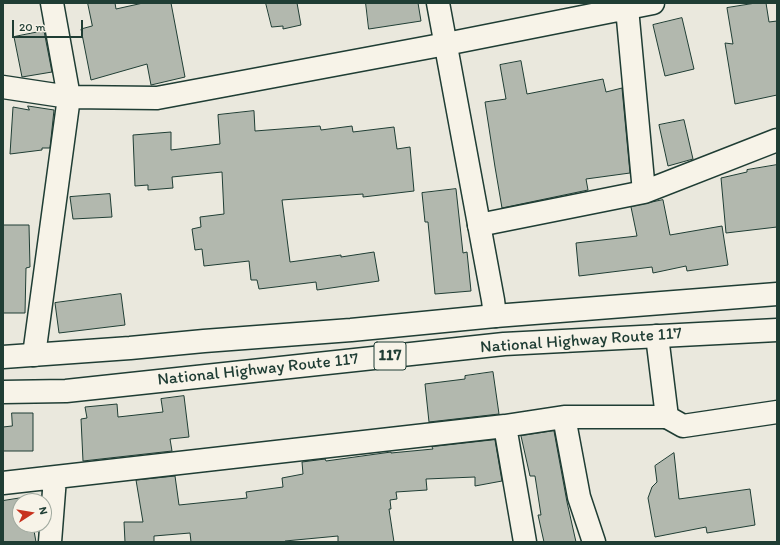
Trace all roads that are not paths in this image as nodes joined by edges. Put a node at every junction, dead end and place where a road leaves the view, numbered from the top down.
1 (52, 3) edge
2 (438, 3) edge
3 (650, 3) edge
4 (627, 8) junction
5 (446, 44) junction
6 (3, 88) edge
7 (69, 97) junction
8 (777, 140) edge
9 (644, 192) junction
10 (479, 225) junction
11 (777, 294) edge
12 (495, 316) junction
13 (777, 330) edge
14 (657, 336) junction
15 (34, 355) junction
16 (3, 357) edge
17 (3, 392) edge
18 (777, 412) edge
19 (564, 417) junction
20 (667, 417) junction
21 (505, 426) junction
22 (55, 478) junction
23 (3, 483) edge
24 (50, 542) edge
25 (525, 542) edge
26 (594, 542) edge

1 - 7 main road
2 - 5 main road
3 - 4 main road
4 - 5 main road
4 - 9 main road
5 - 7 main road
5 - 10 main road
6 - 7 main road
7 - 15 main road
8 - 9 main road
9 - 10 main road
10 - 12 main road
11 - 12 main road, National Highway Route 117 / 117
12 - 15 main road, National Highway Route 117 / 117
13 - 14 main road, National Highway Route 117 / 117
14 - 17 main road, National Highway Route 117 / 117
14 - 20 main road
15 - 16 main road, National Highway Route 117 / 117
18 - 20 main road
19 - 20 main road
19 - 21 main road
19 - 26 main road
21 - 22 main road
21 - 25 main road
22 - 23 main road
22 - 24 main road

